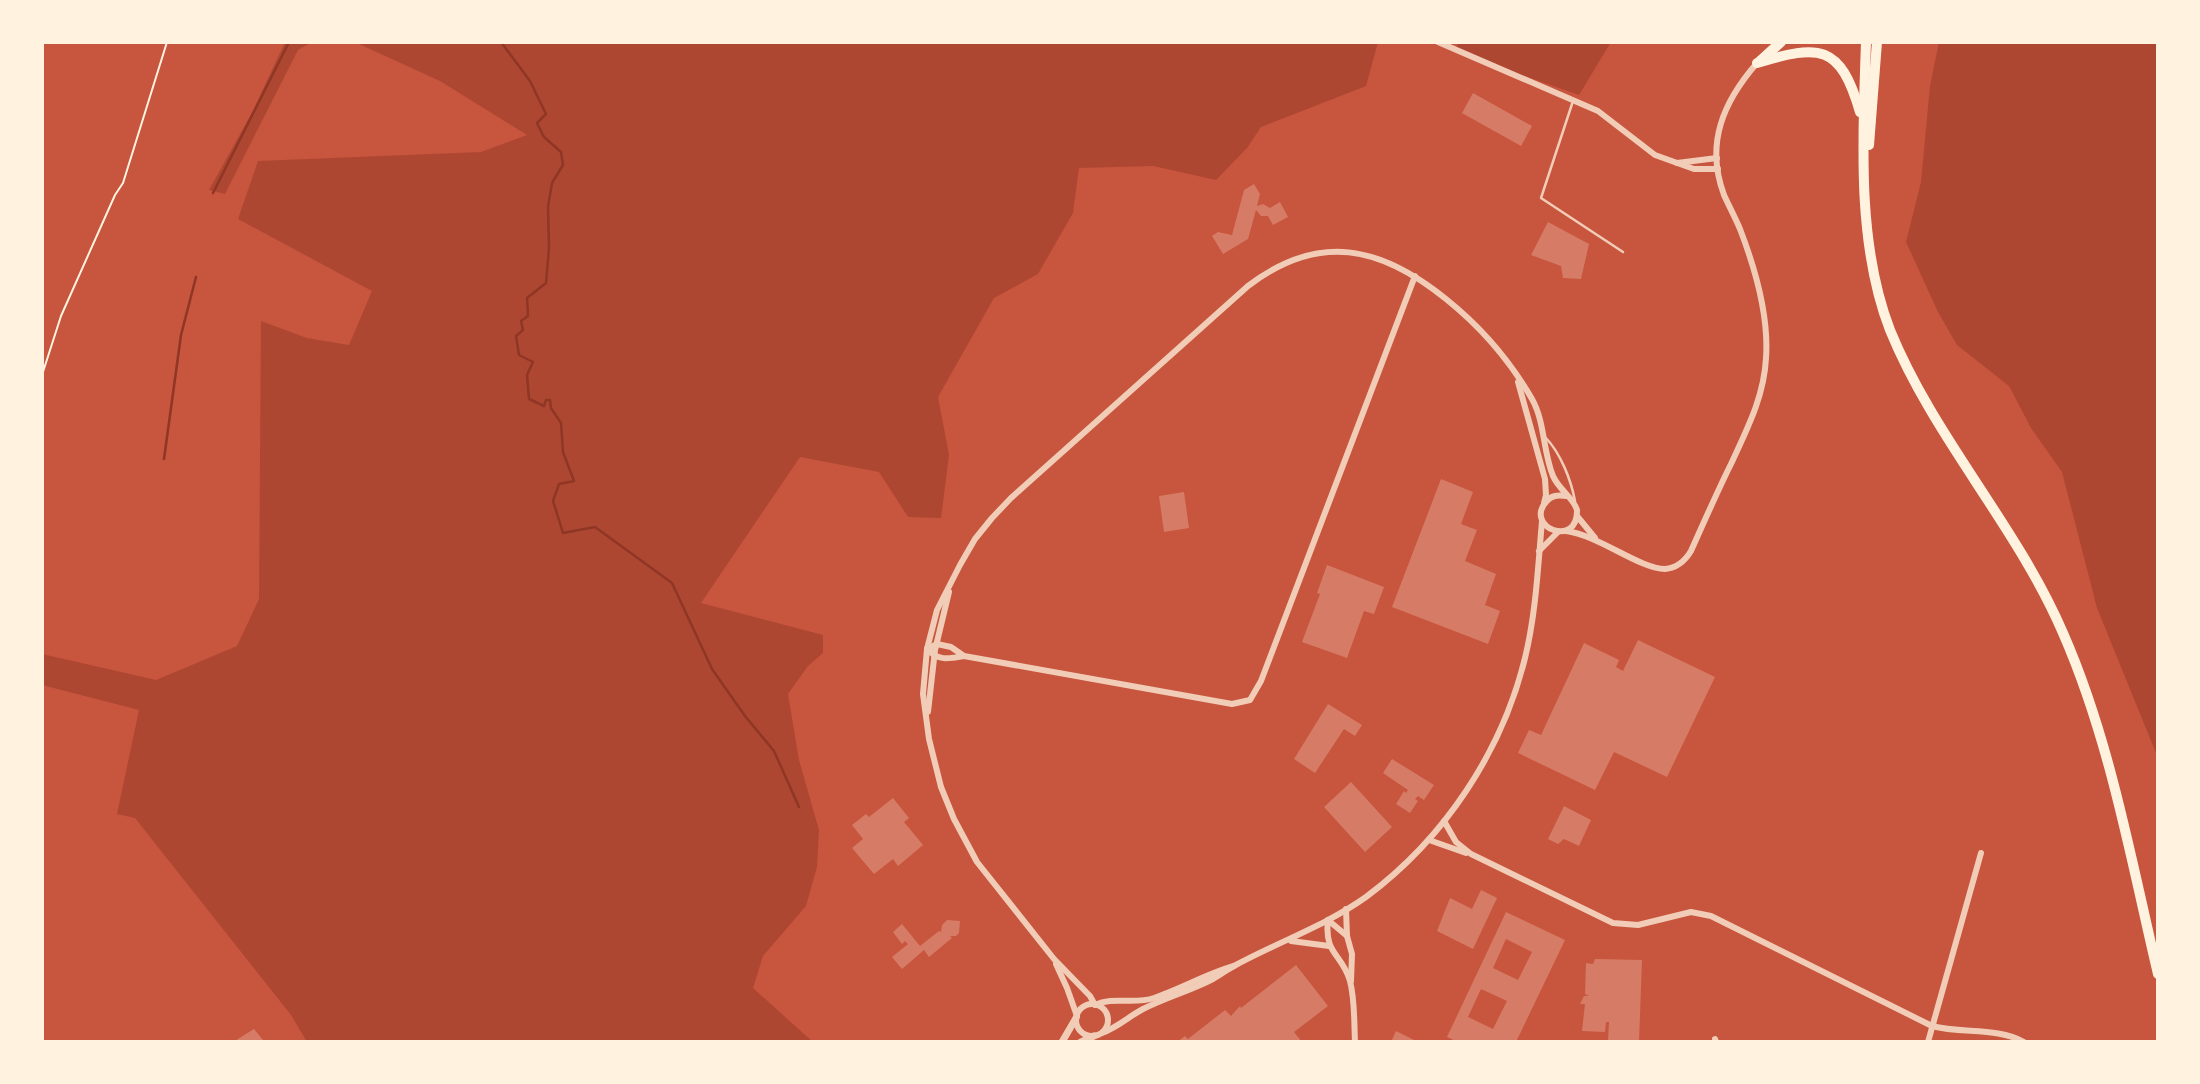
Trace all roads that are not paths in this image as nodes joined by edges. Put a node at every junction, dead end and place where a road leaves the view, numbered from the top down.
1 (1438, 42) edge
2 (1773, 42) edge
3 (1781, 42) edge
4 (1866, 42) edge
5 (1877, 42) edge
6 (1757, 63) junction
7 (1573, 101) junction
8 (1863, 122) junction
9 (1717, 158) junction
10 (1675, 163) junction
11 (1718, 169) junction
12 (1866, 187) junction
13 (1623, 252) dead end
14 (1415, 276) junction
15 (1517, 377) junction
16 (1543, 435) junction
17 (1566, 496) junction
18 (1544, 504) junction
19 (1575, 505) junction
20 (1577, 516) junction
21 (1542, 521) junction
22 (1561, 531) junction
23 (1596, 539) junction
24 (1539, 551) junction
25 (951, 583) junction
26 (937, 644) junction
27 (927, 649) junction
28 (964, 656) junction
29 (934, 657) junction
30 (927, 718) junction
31 (1444, 821) junction
32 (1429, 839) junction
33 (1981, 853) dead end
34 (1471, 855) junction
35 (1346, 909) junction
36 (1328, 920) junction
37 (1347, 936) junction
38 (1289, 941) junction
39 (1329, 946) junction
40 (1054, 960) junction
41 (1234, 966) junction
42 (2158, 974) edge
43 (1350, 983) junction
44 (1095, 1005) junction
45 (1077, 1017) junction
46 (1932, 1026) junction
47 (1098, 1034) junction
48 (1062, 1042) edge
49 (1081, 1042) edge
50 (1355, 1042) edge
51 (1928, 1042) edge
52 (2024, 1042) edge

1 - 7 street
2 - 6 highway
3 - 6 highway
4 - 8 highway
5 - 12 highway
6 - 8 highway
6 - 9 street
7 - 10 street
7 - 13 lane
8 - 12 highway
9 - 10 street
9 - 11 street
10 - 11 street
11 - 23 street
12 - 42 highway
14 - 15 street
14 - 25 street
14 - 28 street
15 - 16 street
15 - 18 street
16 - 17 street
16 - 19 lane
17 - 18 street
17 - 19 street
18 - 21 street
19 - 20 street
20 - 22 street
20 - 23 street
21 - 22 street
21 - 24 street
22 - 23 street
22 - 24 street
24 - 31 street
25 - 26 street
25 - 27 street
26 - 27 street
26 - 28 street
26 - 29 street
27 - 29 street
27 - 30 street
28 - 29 street
29 - 30 street
30 - 40 street
31 - 32 street
31 - 34 street
32 - 34 street
32 - 35 street
33 - 46 street
34 - 46 street
35 - 36 street
35 - 37 street
36 - 37 street
36 - 38 street
36 - 39 street
37 - 43 street
38 - 39 street
38 - 41 street
39 - 43 street
40 - 44 street
40 - 45 street
41 - 44 street
41 - 47 street
43 - 50 street
44 - 45 street
44 - 47 street
45 - 47 street
45 - 48 street
46 - 51 street
46 - 52 street
47 - 49 street

